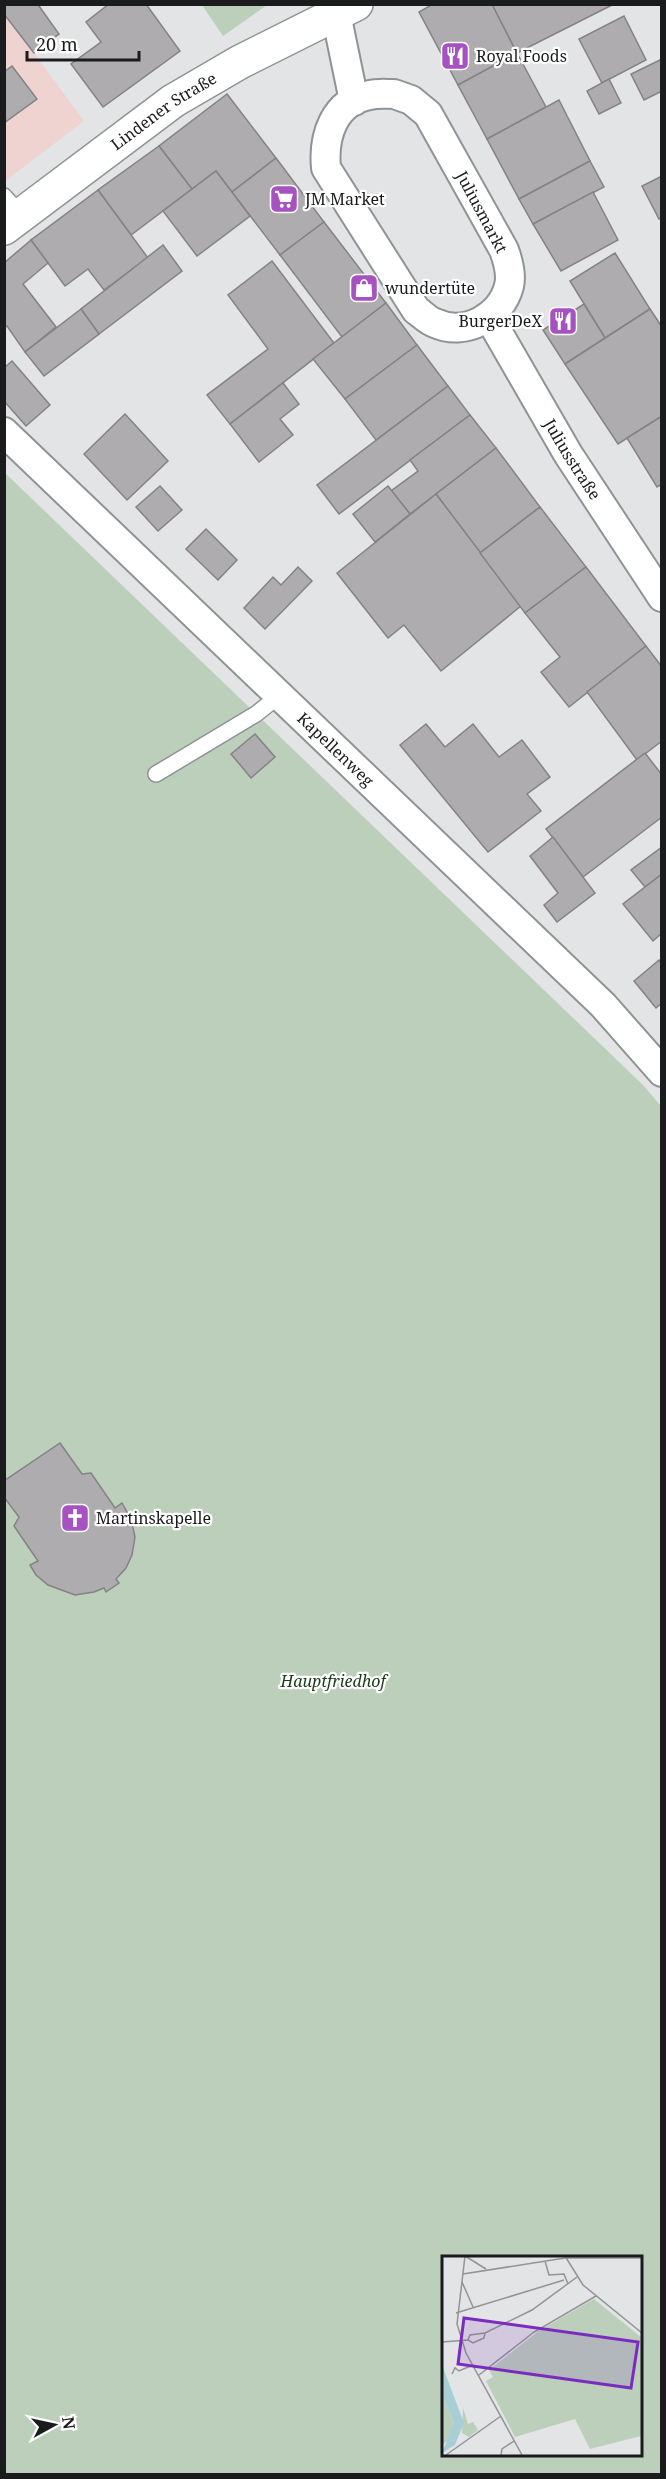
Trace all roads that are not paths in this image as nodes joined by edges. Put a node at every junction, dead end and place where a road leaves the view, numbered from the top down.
1 (342, 8) edge
2 (354, 101) junction
3 (10, 213) edge
4 (489, 317) junction
5 (4, 432) edge
6 (662, 597) edge
7 (280, 695) junction
8 (156, 774) dead end
9 (662, 1072) edge

1 - 2 street
1 - 3 main road, Lindener Straße
2 - 4 street, Juliusmarkt
2 - 4 street
4 - 6 street, Juliusstraße
5 - 7 street, Kapellenweg
7 - 8 lane
7 - 9 street, Kapellenweg

